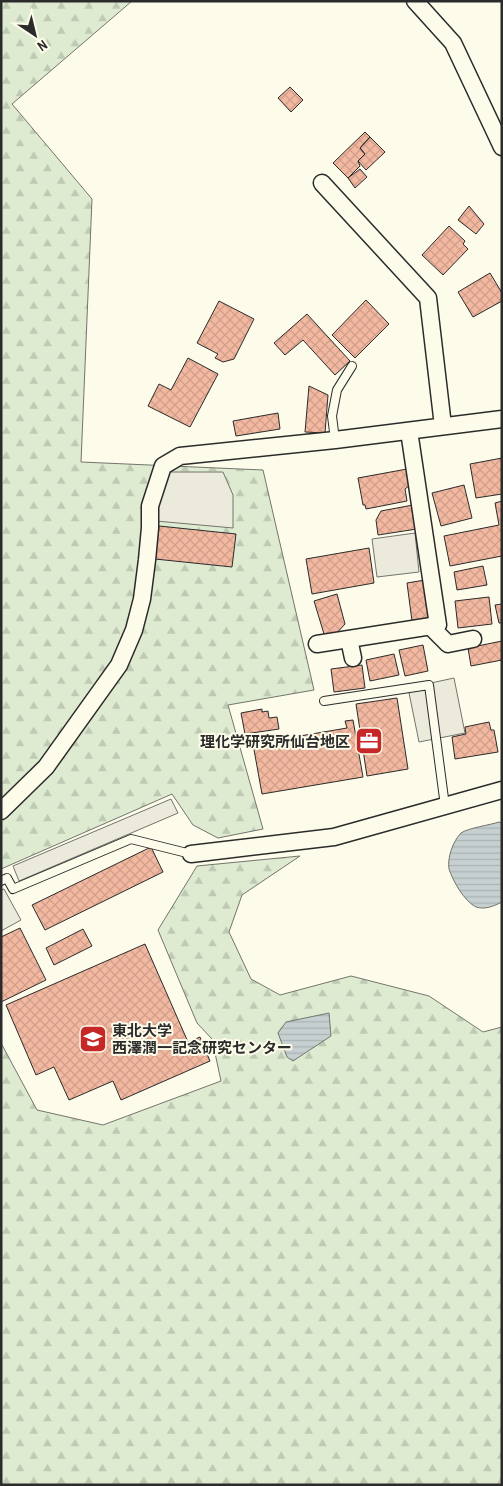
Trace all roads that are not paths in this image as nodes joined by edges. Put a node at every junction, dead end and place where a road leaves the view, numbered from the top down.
1 (415, 1) edge
2 (502, 147) edge
3 (322, 183) dead end
4 (352, 366) dead end
5 (502, 419) edge
6 (443, 426) junction
7 (409, 431) junction
8 (335, 440) junction
9 (430, 626) junction
10 (349, 639) junction
11 (473, 639) dead end
12 (317, 644) dead end
13 (353, 658) dead end
14 (324, 701) dead end
15 (502, 790) edge
16 (445, 807) junction
17 (1, 811) edge
18 (191, 854) joint
19 (1, 881) edge

1 - 2 street
3 - 6 street
4 - 8 lane
5 - 6 street
6 - 7 street
7 - 8 street
7 - 9 street
8 - 17 street
9 - 10 street
9 - 11 street
10 - 12 street
10 - 13 street
14 - 16 lane
15 - 16 street
16 - 18 street
18 - 19 lane

